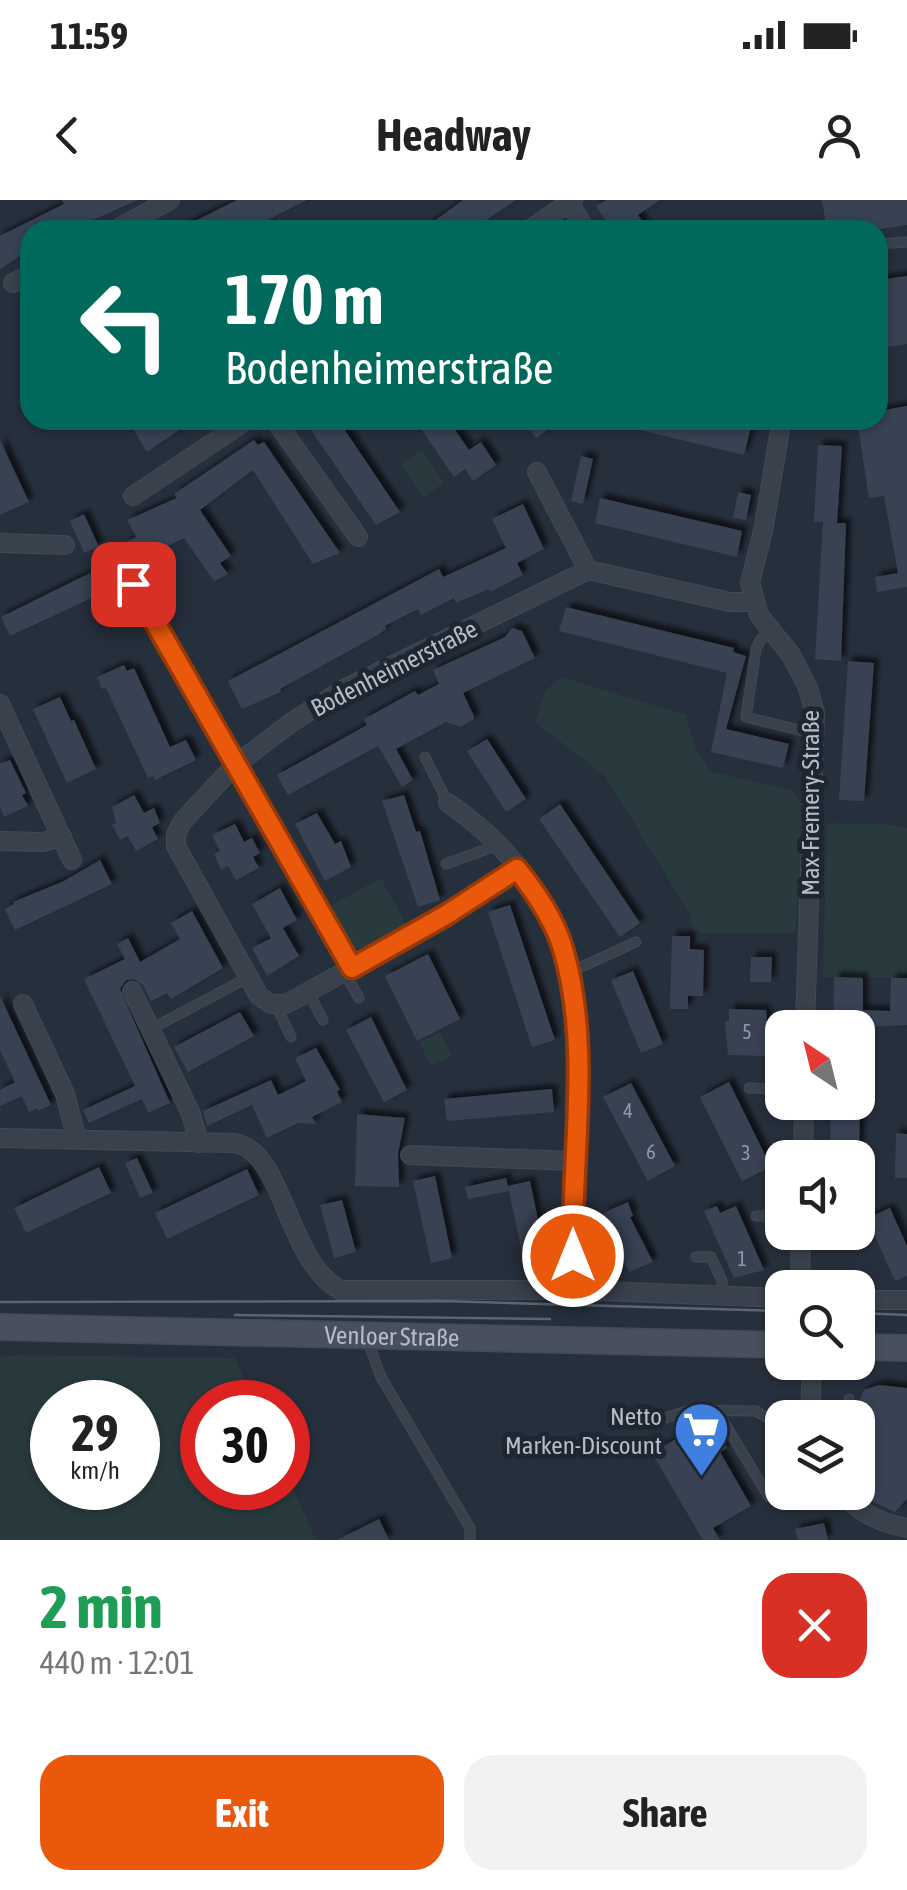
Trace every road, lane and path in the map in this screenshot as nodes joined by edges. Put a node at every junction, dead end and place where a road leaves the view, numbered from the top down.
1 (170, 200) edge
2 (569, 201) edge
3 (147, 220) edge
4 (543, 220) edge
5 (20, 279) edge
6 (12, 283) dead end
7 (232, 430) edge
8 (282, 430) edge
9 (780, 430) edge
10 (537, 472) dead end
11 (134, 496) dead end
12 (358, 537) dead end
13 (0, 544) edge
14 (65, 545) dead end
15 (588, 570) junction
16 (133, 584) dead end
17 (752, 602) junction
18 (772, 632) junction
19 (0, 704) edge
20 (814, 731) junction
21 (425, 758) dead end
22 (235, 765) junction
23 (448, 803) joint
24 (62, 838) junction
25 (0, 841) edge
26 (498, 845) junction
27 (72, 860) dead end
28 (446, 864) dead end
29 (517, 869) junction
30 (636, 942) dead end
31 (348, 970) junction
32 (568, 973) junction
33 (248, 978) junction
34 (132, 990) dead end
35 (308, 992) junction
36 (358, 998) dead end
37 (23, 1004) dead end
38 (279, 1004) junction
39 (806, 1010) edge
40 (323, 1020) dead end
41 (151, 1028) junction
42 (291, 1037) dead end
43 (749, 1088) dead end
44 (765, 1088) edge
45 (0, 1138) edge
46 (77, 1140) junction
47 (200, 1143) junction
48 (410, 1155) dead end
49 (574, 1161) junction
50 (756, 1216) dead end
51 (765, 1216) edge
52 (696, 1258) dead end
53 (574, 1290) junction
54 (723, 1296) junction
55 (765, 1297) edge
56 (875, 1300) edge
57 (907, 1300) edge
58 (0, 1327) edge
59 (365, 1334) junction
60 (765, 1346) edge
61 (875, 1347) edge
62 (907, 1348) edge
63 (717, 1410) junction
64 (765, 1416) edge
65 (662, 1419) dead end
66 (765, 1491) edge
67 (859, 1510) edge
68 (907, 1528) edge
69 (884, 1532) edge
70 (470, 1540) edge

1 - 3 street
2 - 4 street
5 - 6 street
7 - 11 street
8 - 12 street
9 - 17 street
10 - 15 street
13 - 14 street
15 - 17 street
15 - 22 street, Bodenheimerstraße
16 - 22 street
17 - 18 street, Max-Fremery-Straße
18 - 20 street, Max-Fremery-Straße
18 - 20 lane
19 - 24 street
20 - 39 street, Max-Fremery-Straße
21 - 23 lane
22 - 31 street
22 - 33 street, Bodenheimerstraße
23 - 26 street
24 - 25 street
24 - 27 street
26 - 28 lane
26 - 29 street
29 - 31 street
29 - 32 street
30 - 32 lane
31 - 35 street
31 - 36 lane
32 - 49 street
33 - 38 street, Bodenheimerstraße
33 - 41 lane
34 - 41 street
35 - 38 street
35 - 40 lane
37 - 46 street
38 - 42 lane
41 - 47 street
43 - 44 lane
45 - 46 street
46 - 47 street
47 - 53 street
48 - 49 street
49 - 53 street
50 - 51 lane
52 - 54 lane
53 - 54 street
54 - 55 street
56 - 57 street
58 - 59 main road, Venloer Straße
59 - 60 main road, Venloer Straße
59 - 70 lane
61 - 62 main road
63 - 64 lane
63 - 65 lane
63 - 66 lane
67 - 69 street
68 - 69 street

